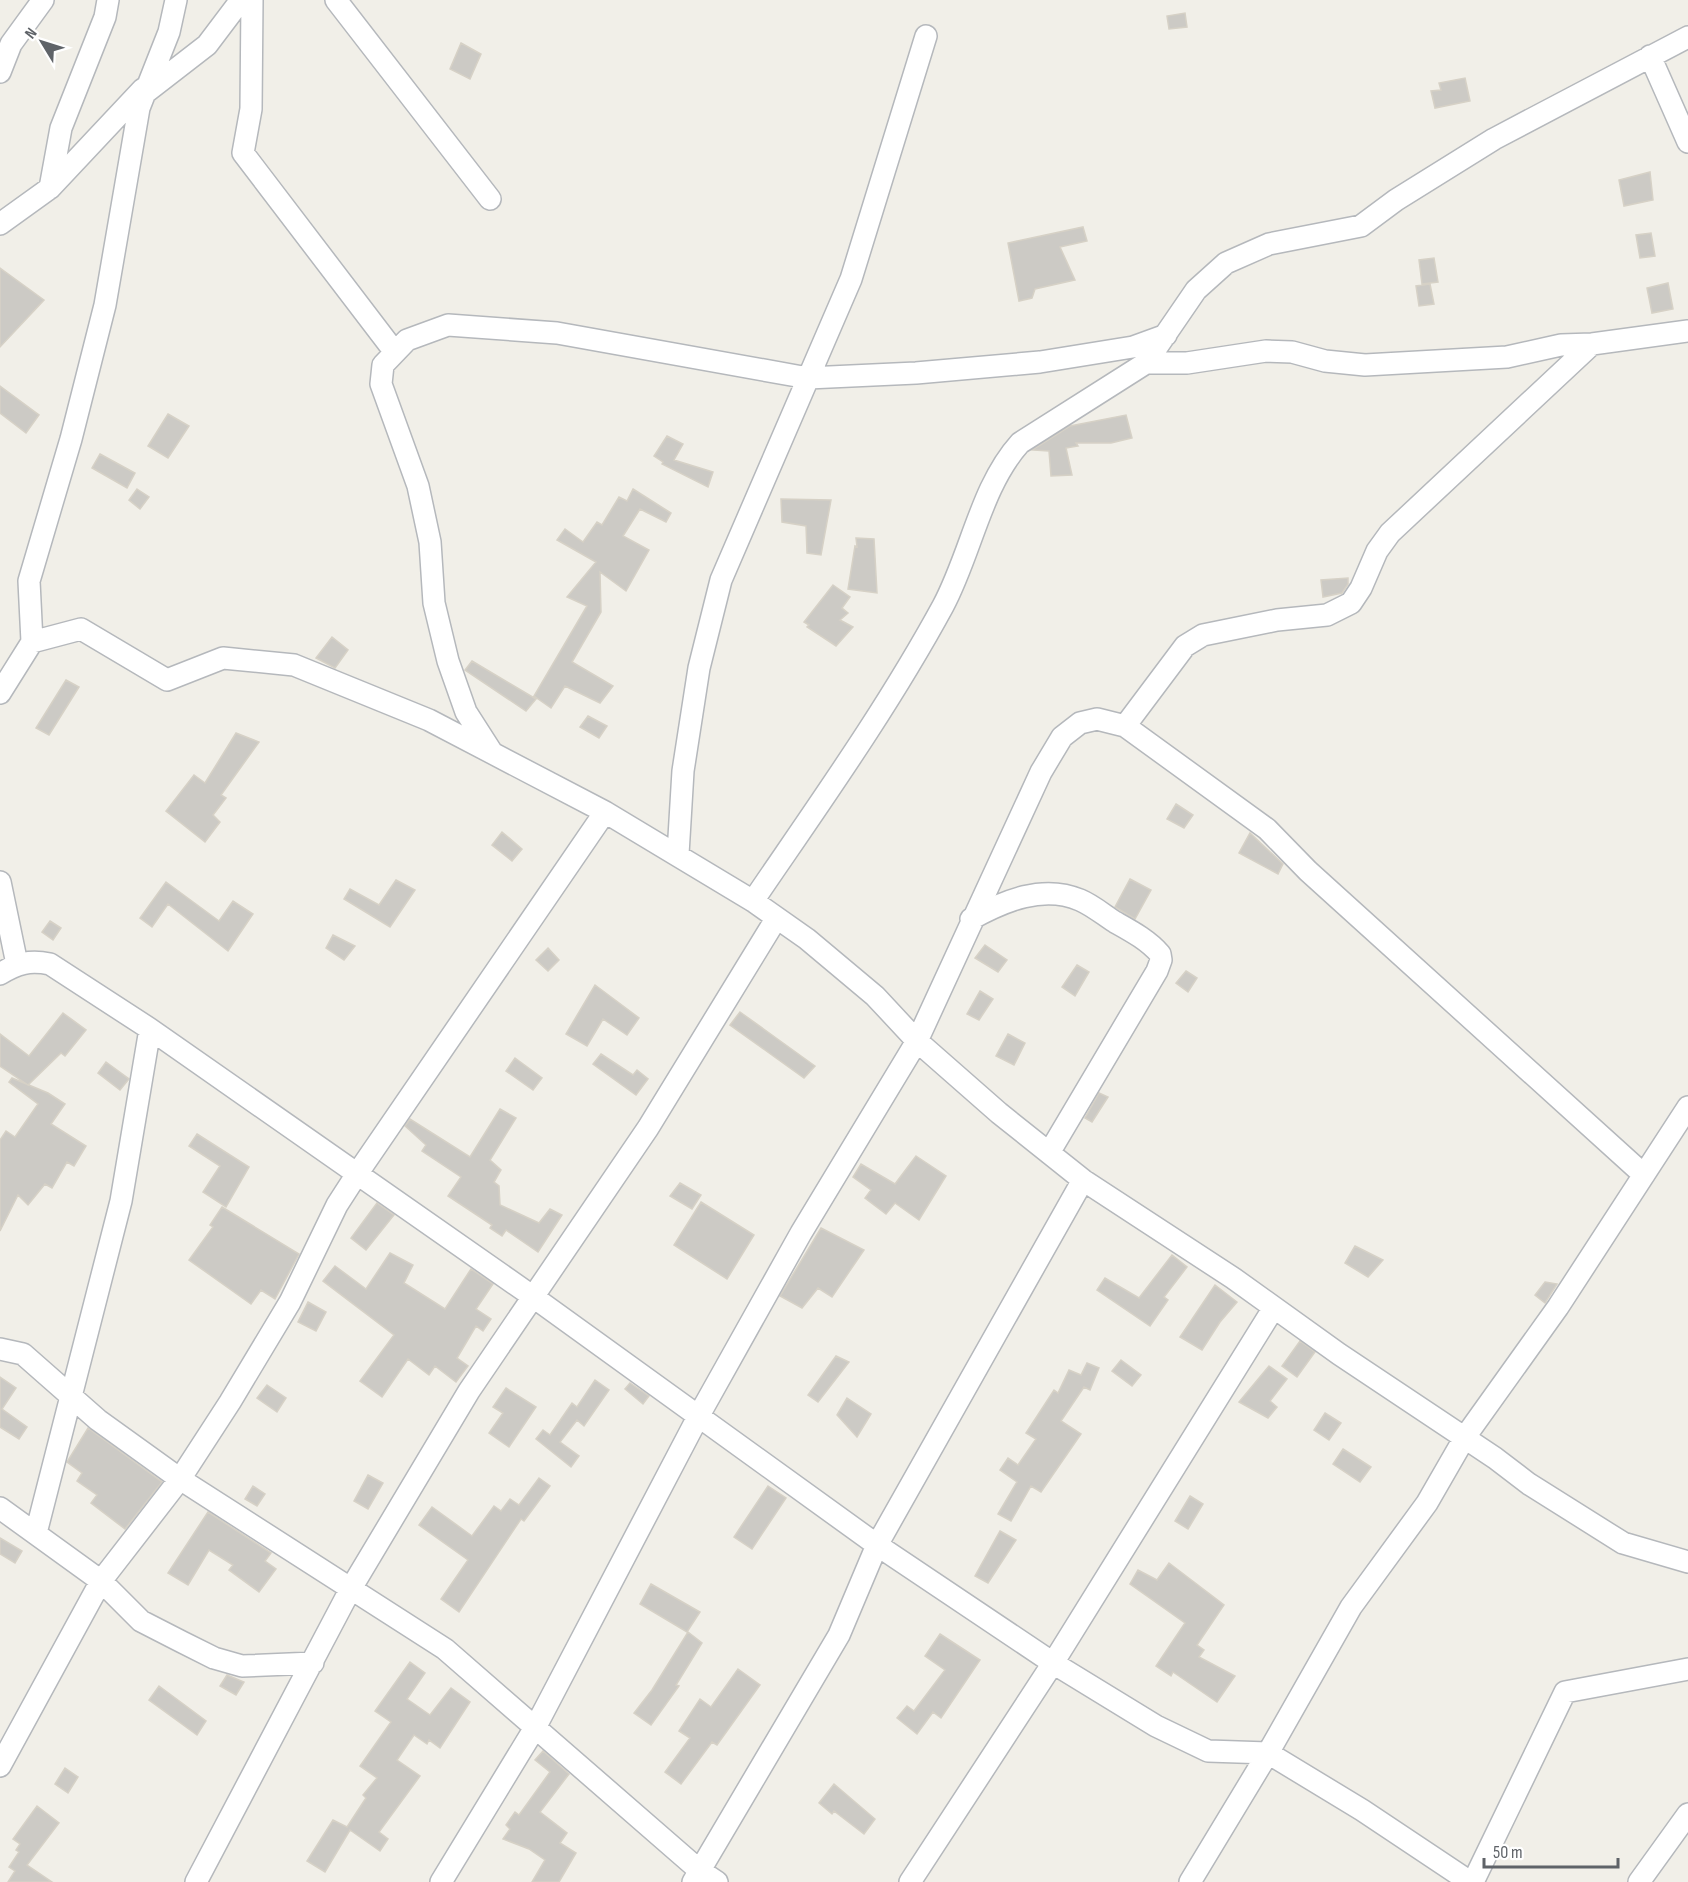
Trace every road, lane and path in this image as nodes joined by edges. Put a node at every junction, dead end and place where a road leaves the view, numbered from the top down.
1 (43, 0) edge
2 (108, 0) edge
3 (176, 0) edge
4 (241, 0) edge
5 (252, 0) edge
6 (336, 0) edge
7 (926, 36) dead end
8 (1688, 37) edge
9 (1650, 56) junction
10 (0, 72) edge
11 (148, 87) junction
12 (1688, 142) edge
13 (50, 188) junction
14 (490, 199) dead end
15 (0, 224) edge
16 (1688, 331) edge
17 (1166, 335) junction
18 (1592, 344) junction
19 (394, 351) junction
20 (1146, 363) junction
21 (808, 378) junction
22 (32, 642) junction
23 (0, 693) edge
24 (1125, 726) junction
25 (492, 752) junction
26 (605, 812) junction
27 (678, 854) junction
28 (0, 882) edge
29 (753, 901) junction
30 (3, 910) edge
31 (776, 919) junction
32 (971, 919) junction
33 (8, 969) edge
34 (150, 1029) junction
35 (917, 1041) junction
36 (1688, 1107) edge
37 (1048, 1153) junction
38 (357, 1174) junction
39 (1644, 1175) junction
40 (1083, 1180) junction
41 (532, 1296) junction
42 (1273, 1309) junction
43 (0, 1349) edge
44 (71, 1395) junction
45 (698, 1417) junction
46 (1465, 1437) junction
47 (180, 1479) junction
48 (0, 1508) edge
49 (36, 1533) junction
50 (877, 1545) junction
51 (1688, 1562) edge
52 (101, 1581) junction
53 (350, 1590) junction
54 (313, 1663) junction
55 (1053, 1663) junction
56 (1688, 1669) edge
57 (536, 1726) junction
58 (1268, 1753) junction
59 (0, 1766) edge
60 (1688, 1814) edge
61 (696, 1876) edge
62 (196, 1882) edge
63 (441, 1882) edge
64 (717, 1882) edge
65 (910, 1882) edge
66 (1190, 1882) edge
67 (1471, 1882) edge
68 (1639, 1882) edge

1 - 10 street
2 - 13 street
3 - 11 street
4 - 11 street
5 - 19 street
6 - 14 street
7 - 21 street
8 - 9 street
9 - 12 street
9 - 17 street
11 - 13 street
11 - 22 street
13 - 15 street
16 - 18 street
17 - 20 street
17 - 21 street
18 - 20 street
18 - 24 street
19 - 21 street
19 - 25 street
20 - 29 street
21 - 27 street
22 - 23 street
22 - 25 street
24 - 32 street
24 - 39 street
25 - 26 street
26 - 27 street
26 - 38 street
27 - 29 street
28 - 30 street
29 - 31 street
30 - 33 street
31 - 35 street
31 - 41 street
32 - 35 street
32 - 37 street
33 - 34 street
34 - 38 street
34 - 44 street
35 - 37 street
35 - 45 street
36 - 39 street
37 - 40 street
38 - 41 street
38 - 47 street
39 - 46 street
40 - 42 street
40 - 50 street
41 - 45 street
41 - 53 street
42 - 46 street
42 - 55 street
43 - 44 street
44 - 47 street
44 - 49 street
45 - 50 street
45 - 57 street
46 - 51 street
46 - 58 street
47 - 52 street
47 - 53 street
48 - 49 street
49 - 52 street
50 - 55 street
50 - 61 street
52 - 54 street
52 - 59 street
53 - 54 street
53 - 57 street
54 - 62 street
55 - 58 street
55 - 65 street
56 - 67 street
57 - 61 street
57 - 63 street
58 - 66 street
58 - 67 street
60 - 68 street
61 - 64 street

